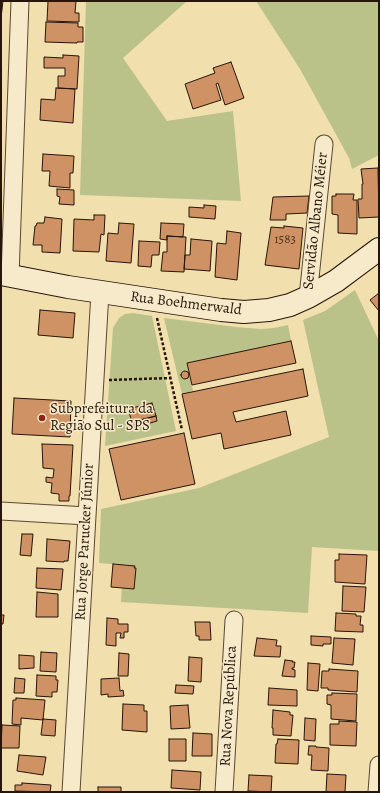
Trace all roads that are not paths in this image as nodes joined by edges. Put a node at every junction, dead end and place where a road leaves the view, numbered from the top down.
1 (20, 1) edge
2 (324, 144) dead end
3 (379, 249) edge
4 (5, 275) edge
5 (100, 292) junction
6 (308, 298) junction
7 (1, 511) edge
8 (87, 516) junction
9 (234, 620) dead end
10 (379, 765) edge
11 (71, 792) edge
12 (224, 792) edge
13 (377, 792) edge

1 - 4 street
2 - 6 street, Servidão Albano Méier
3 - 6 main road, Rua Boehmerwald
4 - 5 main road, Rua Boehmerwald
5 - 6 main road, Rua Boehmerwald
5 - 8 street, Rua Jorge Parucker Júnior
7 - 8 street
8 - 11 street, Rua Jorge Parucker Júnior
9 - 12 street, Rua Nova República
10 - 13 street

